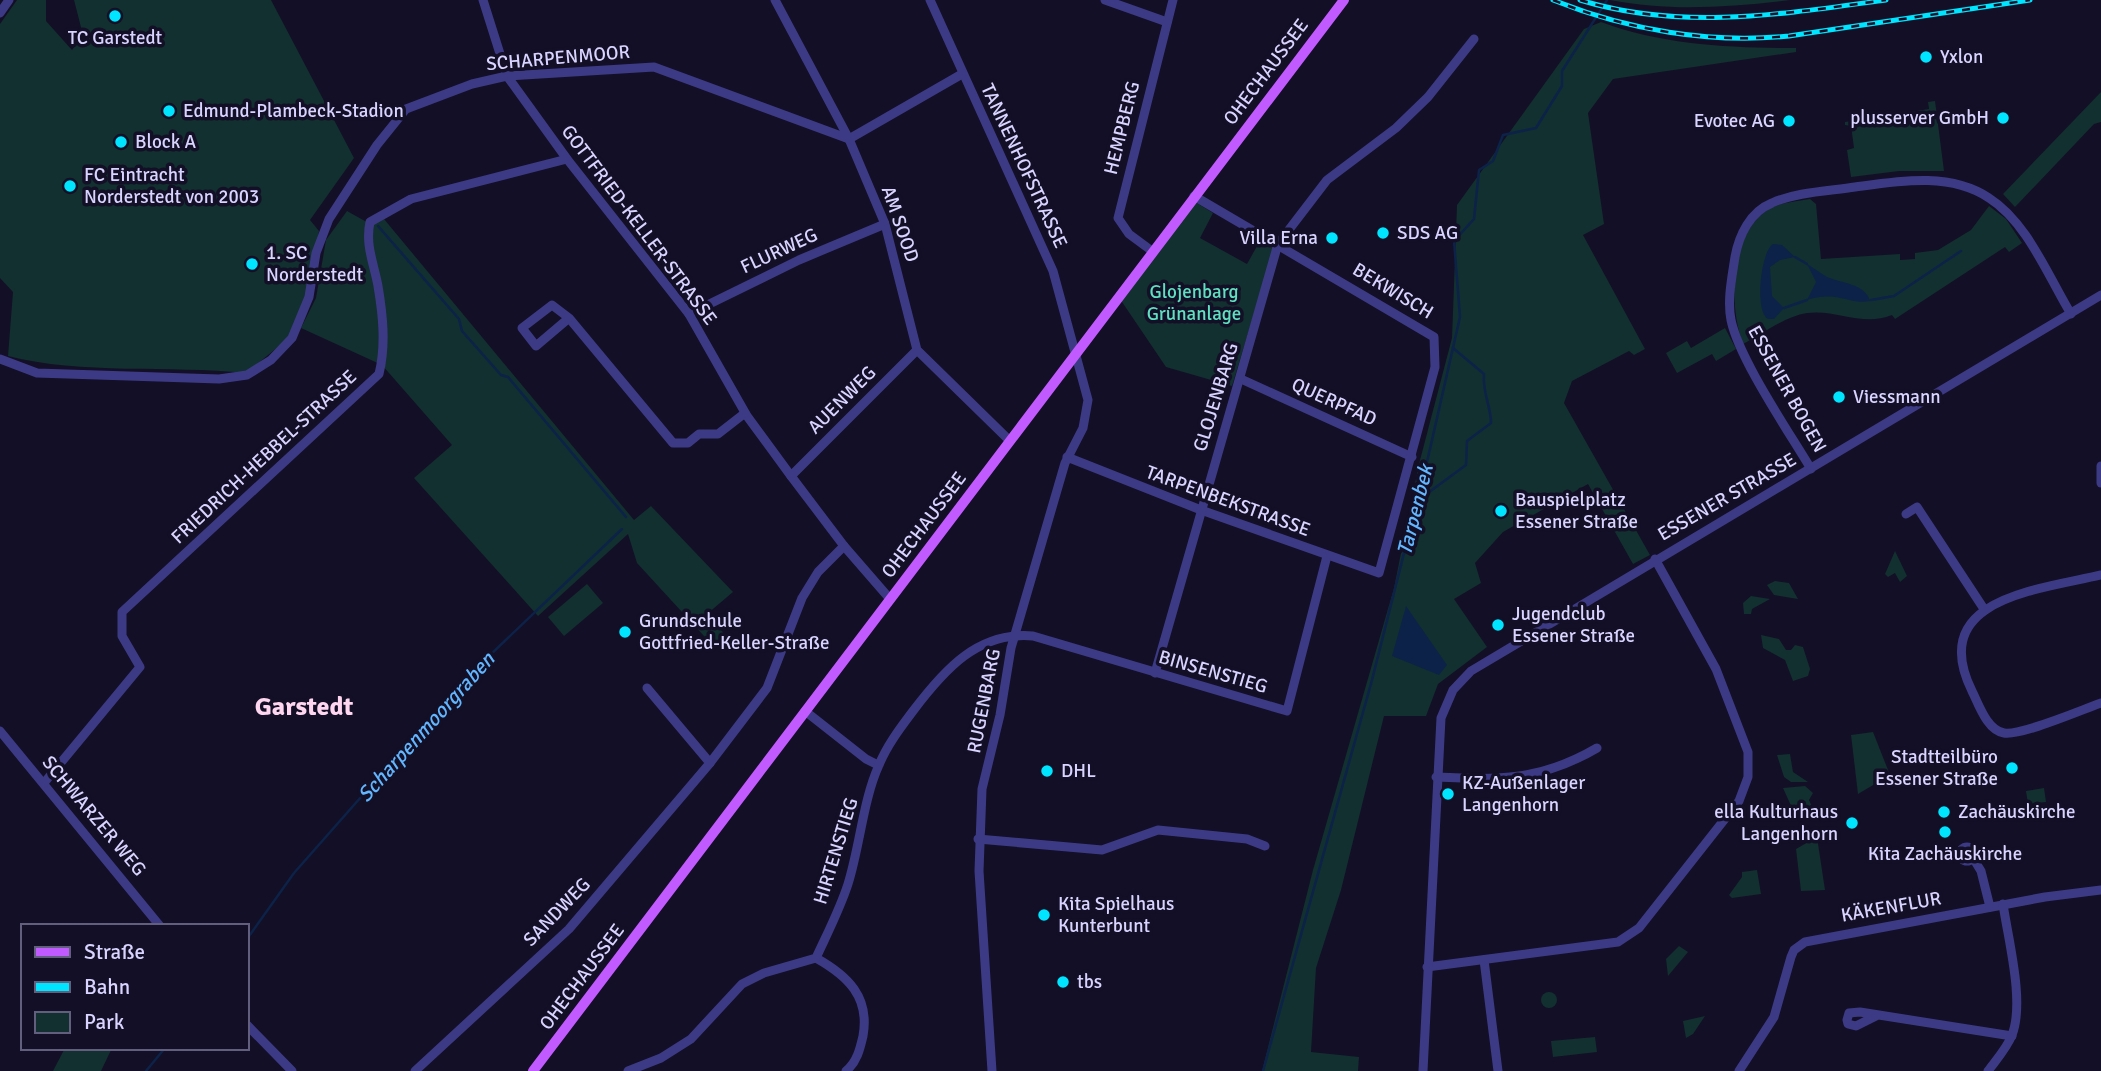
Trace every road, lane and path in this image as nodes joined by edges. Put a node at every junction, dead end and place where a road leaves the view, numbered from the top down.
1 (9, 0) edge
2 (483, 0) edge
3 (775, 0) edge
4 (930, 0) edge
5 (1105, 0) edge
6 (1172, 0) edge
7 (1344, 0) edge
8 (0, 12) edge
9 (1167, 22) junction
10 (1474, 39) dead end
11 (962, 74) junction
12 (508, 76) junction
13 (849, 139) junction
14 (567, 159) junction
15 (1194, 196) junction
16 (885, 224) junction
17 (1278, 244) junction
18 (1152, 251) junction
19 (2101, 295) edge
20 (689, 314) junction
21 (2071, 314) junction
22 (569, 318) junction
23 (917, 350) junction
24 (1076, 351) junction
25 (0, 359) edge
26 (1241, 379) junction
27 (745, 413) junction
28 (1010, 441) junction
29 (1066, 457) junction
30 (1412, 457) junction
31 (2101, 466) edge
32 (1811, 469) junction
33 (791, 476) junction
34 (2101, 482) edge
35 (1201, 510) junction
36 (1906, 514) dead end
37 (844, 546) junction
38 (1327, 556) junction
39 (1655, 559) junction
40 (1379, 573) joint
41 (2101, 575) edge
42 (890, 598) junction
43 (1984, 610) junction
44 (1016, 634) junction
45 (1155, 673) junction
46 (647, 688) dead end
47 (2101, 703) edge
48 (805, 711) junction
49 (0, 731) edge
50 (1597, 748) dead end
51 (710, 763) junction
52 (878, 765) junction
53 (1436, 777) junction
54 (44, 783) junction
55 (978, 839) junction
56 (1265, 846) dead end
57 (1973, 858) dead end
58 (2101, 890) edge
59 (2003, 904) junction
60 (1990, 907) junction
61 (158, 924) edge
62 (816, 958) junction
63 (1483, 960) junction
64 (1427, 967) junction
65 (1878, 1015) dead end
66 (248, 1026) edge
67 (2012, 1036) junction
68 (292, 1071) edge
69 (415, 1071) edge
70 (533, 1071) edge
71 (628, 1071) edge
72 (846, 1071) edge
73 (992, 1071) edge
74 (1423, 1071) edge
75 (1498, 1071) edge
76 (1739, 1071) edge
77 (1987, 1071) edge

1 - 8 street
2 - 12 street, GOTTFRIED-KELLER-STRASSE
3 - 13 street, AM SOOD
4 - 11 street, TANNENHOFSTRASSE
5 - 9 street
6 - 9 street, HEMPBERG
7 - 15 main road, OHECHAUSSEE
9 - 18 street, HEMPBERG
10 - 17 street, GLOJENBARG
11 - 13 street
11 - 24 street, TANNENHOFSTRASSE
12 - 13 street, SCHARPENMOOR
12 - 14 street, GOTTFRIED-KELLER-STRASSE
12 - 25 street, SCHARPENMOOR
13 - 16 street, AM SOOD
14 - 20 street, GOTTFRIED-KELLER-STRASSE
14 - 54 street, FRIEDRICH-HEBBEL-STRASSE
15 - 17 street, BEKWISCH
15 - 18 main road, OHECHAUSSEE
16 - 20 street, FLURWEG
16 - 23 street, AM SOOD
17 - 26 street, GLOJENBARG
17 - 30 street, BEKWISCH
18 - 24 main road, OHECHAUSSEE
19 - 21 street, ESSENER STRASSE
20 - 27 street, GOTTFRIED-KELLER-STRASSE
21 - 32 street, ESSENER STRASSE
21 - 32 street, ESSENER BOGEN
22 - 22 street
22 - 27 street
23 - 28 street
23 - 33 street, AUENWEG
24 - 28 main road, OHECHAUSSEE
24 - 29 street, RUGENBARG
26 - 30 street, QUERPFAD
26 - 35 street, GLOJENBARG
27 - 33 street, GOTTFRIED-KELLER-STRASSE
28 - 42 main road, OHECHAUSSEE
29 - 35 street, TARPENBEKSTRASSE
29 - 44 street, RUGENBARG
30 - 40 street, BEKWISCH
31 - 34 street
32 - 39 street, ESSENER STRASSE
33 - 37 street, GOTTFRIED-KELLER-STRASSE
35 - 38 street, TARPENBEKSTRASSE
35 - 45 street, GLOJENBARG
36 - 43 street
37 - 42 street, GOTTFRIED-KELLER-STRASSE
37 - 51 street, SANDWEG
38 - 40 street, TARPENBEKSTRASSE
38 - 45 street, BINSENSTIEG
39 - 53 street, ESSENER STRASSE
39 - 63 street
41 - 43 street
42 - 48 main road, OHECHAUSSEE
43 - 47 street
44 - 45 street, BINSENSTIEG
44 - 52 street, HIRTENSTIEG
44 - 55 street, RUGENBARG
46 - 51 street
48 - 52 street
48 - 70 main road, OHECHAUSSEE
49 - 54 street, SCHWARZER WEG
50 - 53 street
51 - 69 street, SANDWEG
52 - 62 street, HIRTENSTIEG
53 - 64 street, ESSENER STRASSE
54 - 61 street, SCHWARZER WEG
55 - 56 street
55 - 73 street, RUGENBARG
57 - 60 street
58 - 59 street, KÄKENFLUR
59 - 60 street, KÄKENFLUR
59 - 67 street
60 - 76 street, KÄKENFLUR
62 - 71 street
62 - 72 street
63 - 64 street
63 - 75 street
64 - 74 street, ESSENER STRASSE
65 - 67 street
66 - 68 street
67 - 77 street

